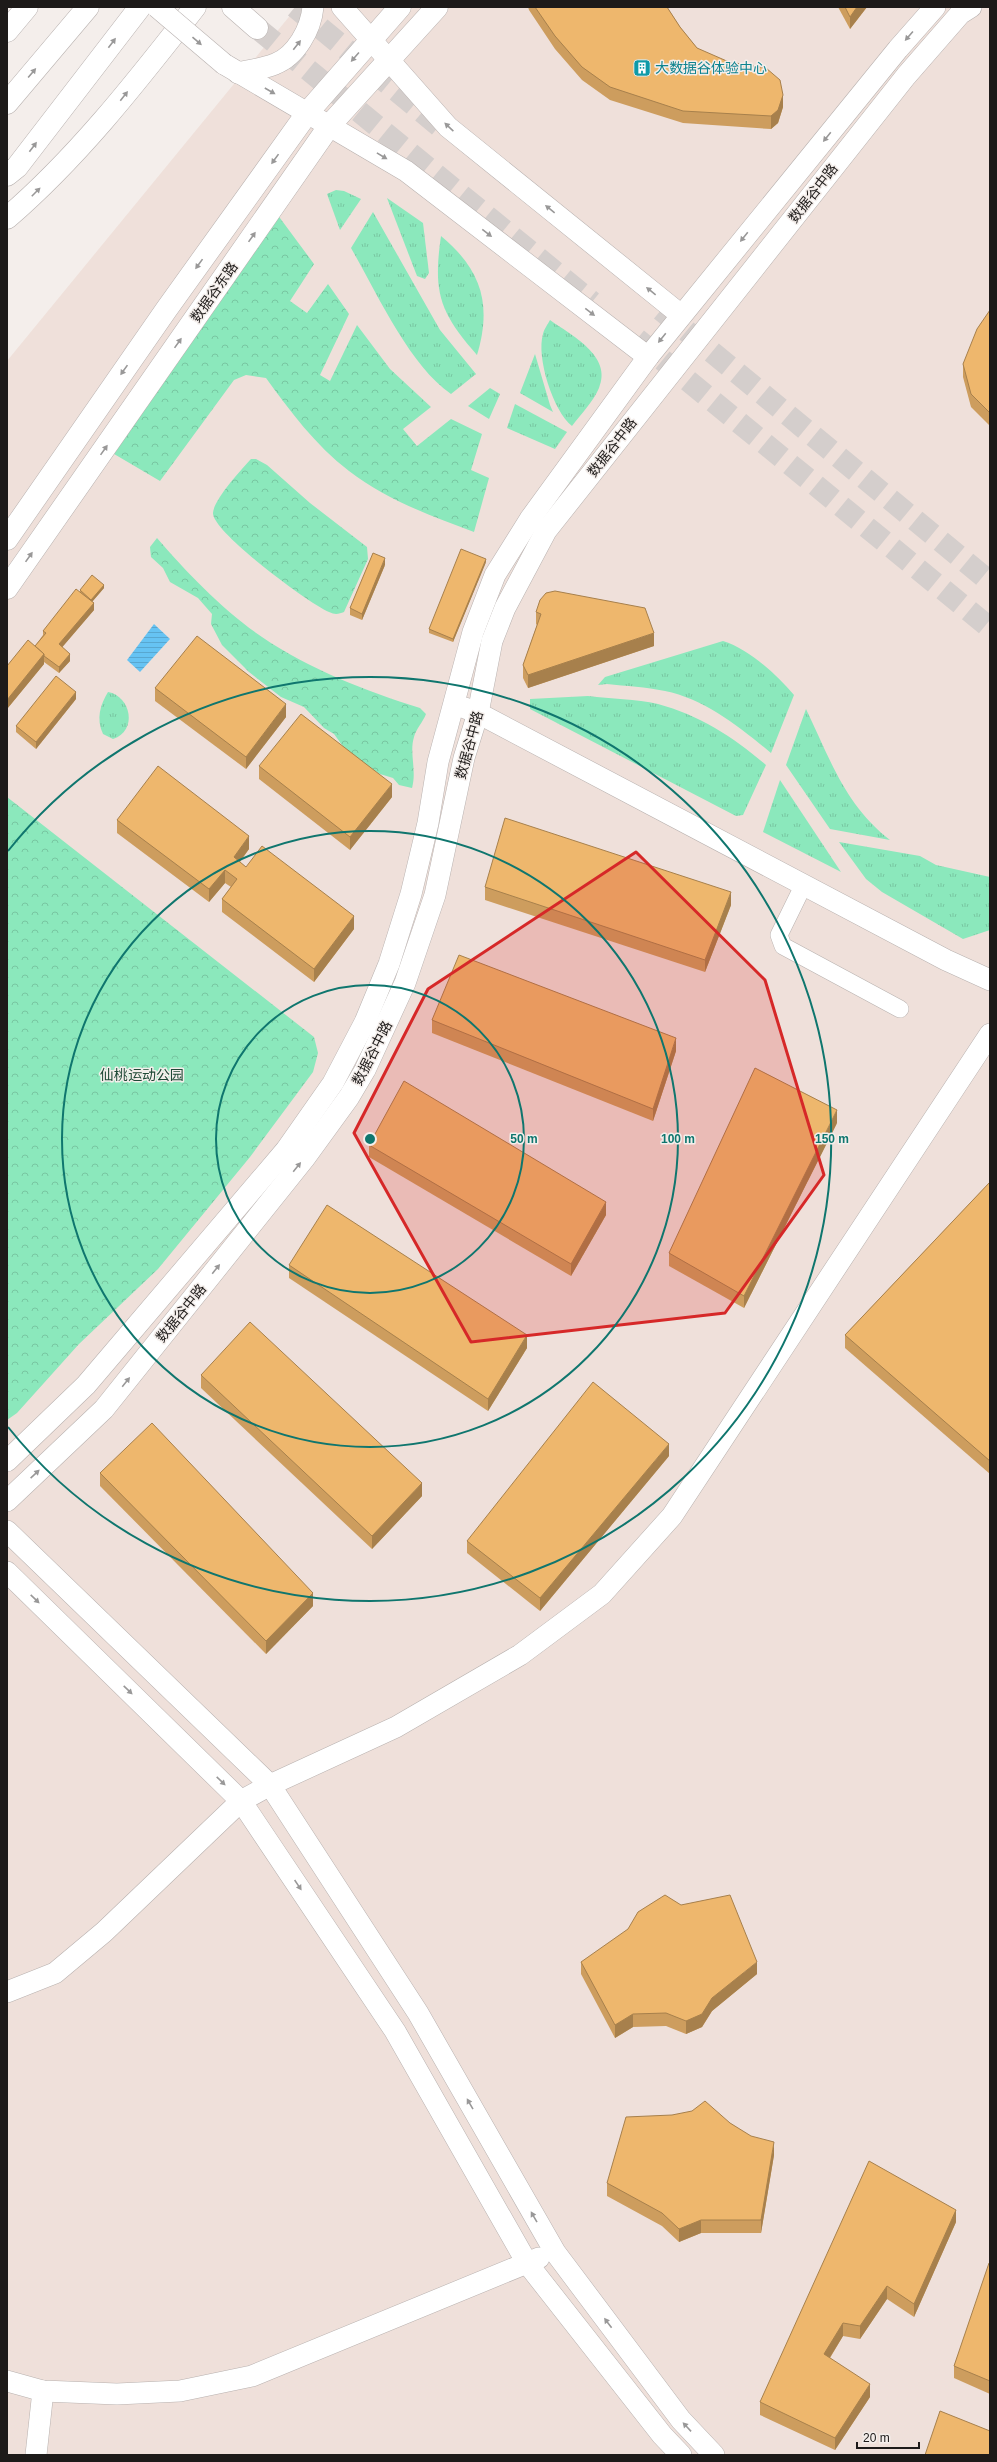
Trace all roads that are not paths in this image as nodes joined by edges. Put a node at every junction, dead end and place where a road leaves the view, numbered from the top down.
1 (27, 7) edge
2 (88, 7) edge
3 (140, 7) edge
4 (157, 7) edge
5 (195, 7) edge
6 (233, 7) edge
7 (313, 7) edge
8 (342, 7) edge
9 (400, 7) edge
10 (437, 7) edge
11 (935, 7) edge
12 (971, 7) edge
13 (257, 28) tunnel mouth
14 (7, 31) edge
15 (370, 39) junction
16 (388, 59) junction
17 (231, 68) junction
18 (7, 103) edge
19 (308, 112) junction
20 (330, 125) junction
21 (7, 175) edge
22 (7, 218) edge
23 (681, 315) junction
24 (648, 357) junction
25 (7, 539) edge
26 (7, 588) edge
27 (455, 705) junction
28 (478, 713) junction
29 (804, 884) junction
30 (990, 980) edge
31 (900, 1009) dead end
32 (990, 1034) edge
33 (7, 1461) edge
34 (7, 1501) edge
35 (7, 1531) edge
36 (7, 1572) edge
37 (270, 1785) junction
38 (241, 1801) junction
39 (7, 1992) edge
40 (555, 2252) junction
41 (526, 2263) junction
42 (7, 2380) edge
43 (43, 2391) junction
44 (36, 2455) edge
45 (681, 2455) edge
46 (714, 2455) edge

1 - 14 main road
18 -> 2 main road
21 -> 3 main road
4 -> 17 street, bridge
22 -> 5 main road
6 - 13 main road
17 -> 7 street
8 - 15 street
9 - 15 main road, 数据谷东路
10 - 16 main road, 数据谷东路
11 -> 23 street, 数据谷中路
12 - 28 street, 数据谷中路
15 - 16 street
15 -> 19 main road, 数据谷东路
16 - 20 main road, 数据谷东路
23 -> 16 street
17 -> 19 street
19 - 20 street
19 -> 25 main road, 数据谷东路
20 -> 24 street
26 -> 20 main road, 数据谷东路
23 -> 24 street, 数据谷中路
24 - 27 street, 数据谷中路
27 - 28 street
27 - 33 street, 数据谷中路
28 - 29 street
34 -> 28 street, 数据谷中路
29 - 30 street
29 - 31 street
32 - 37 street
35 - 37 street
36 -> 38 street
37 - 38 street
40 -> 37 street
38 - 39 street
38 -> 41 street
40 - 41 street
46 -> 40 street
41 - 43 street
41 - 45 street
42 - 43 street
43 - 44 street

